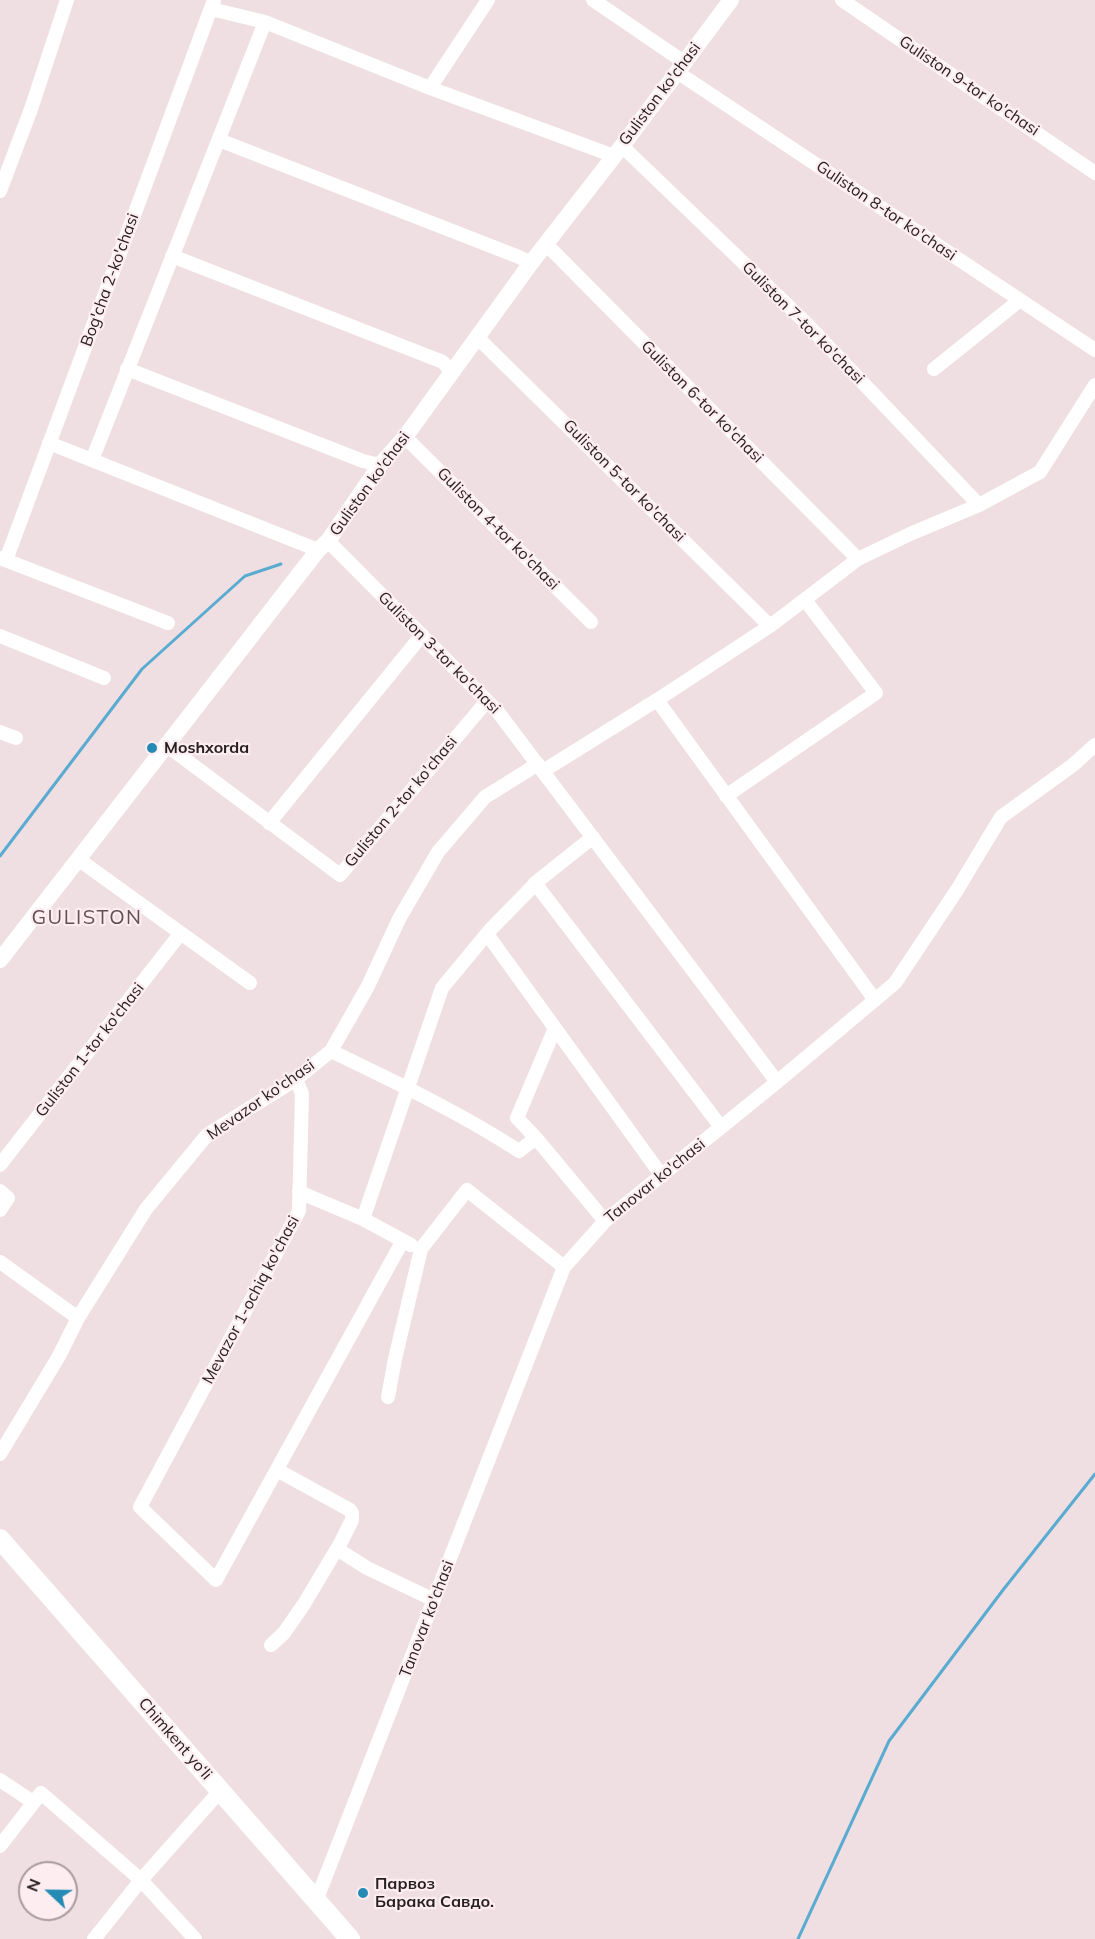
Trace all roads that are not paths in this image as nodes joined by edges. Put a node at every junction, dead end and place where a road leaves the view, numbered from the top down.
1 (67, 0) edge
2 (488, 0) edge
3 (592, 0) edge
4 (731, 0) edge
5 (842, 0) edge
6 (213, 4) edge
7 (265, 22) junction
8 (680, 67) junction
9 (430, 88) junction
10 (219, 140) junction
11 (618, 151) junction
12 (1095, 173) edge
13 (0, 191) edge
14 (546, 244) junction
15 (172, 256) junction
16 (531, 263) junction
17 (1020, 300) junction
18 (477, 337) junction
19 (1095, 350) edge
20 (127, 369) junction
21 (934, 369) dead end
22 (452, 372) junction
23 (1095, 385) edge
24 (405, 437) junction
25 (49, 443) junction
26 (92, 460) junction
27 (380, 465) junction
28 (979, 505) junction
29 (323, 545) junction
30 (3, 559) edge
31 (858, 559) junction
32 (805, 600) junction
33 (591, 622) dead end
34 (168, 623) dead end
35 (770, 626) junction
36 (422, 635) junction
37 (0, 636) edge
38 (104, 678) dead end
39 (657, 700) junction
40 (487, 701) junction
41 (0, 732) edge
42 (15, 738) dead end
43 (166, 745) junction
44 (1095, 745) edge
45 (540, 768) junction
46 (726, 796) junction
47 (269, 823) junction
48 (593, 837) junction
49 (78, 860) junction
50 (536, 883) junction
51 (180, 934) junction
52 (487, 934) junction
53 (0, 960) edge
54 (250, 983) dead end
55 (875, 1000) junction
56 (555, 1029) junction
57 (331, 1051) junction
58 (296, 1079) junction
59 (777, 1082) junction
60 (406, 1088) junction
61 (721, 1127) junction
62 (536, 1138) junction
63 (0, 1166) edge
64 (662, 1176) junction
65 (0, 1191) edge
66 (299, 1192) junction
67 (0, 1210) edge
68 (363, 1219) junction
69 (604, 1221) junction
70 (402, 1242) junction
71 (421, 1249) junction
72 (0, 1262) edge
73 (564, 1267) junction
74 (78, 1318) junction
75 (388, 1397) dead end
76 (0, 1454) edge
77 (277, 1470) junction
78 (0, 1539) edge
79 (337, 1549) junction
80 (434, 1600) junction
81 (271, 1645) dead end
82 (0, 1780) edge
83 (220, 1791) junction
84 (33, 1802) junction
85 (0, 1846) edge
86 (141, 1880) junction
87 (316, 1901) junction
88 (94, 1939) edge
89 (195, 1939) edge
90 (350, 1939) edge

1 - 13 street
2 - 9 street
3 - 8 street, Guliston 8-tor ko'chasi
4 - 8 main road, Guliston ko'chasi
5 - 12 street, Guliston 9-tor ko'chasi
6 - 7 street
6 - 25 street, Bog'cha 2-ko'chasi
7 - 9 street
7 - 10 street
8 - 11 main road, Guliston ko'chasi
8 - 17 street, Guliston 8-tor ko'chasi
9 - 11 street
10 - 15 street
10 - 16 street
11 - 14 main road, Guliston ko'chasi
11 - 28 street, Guliston 7-tor ko'chasi
14 - 16 main road, Guliston ko'chasi
14 - 31 street, Guliston 6-tor ko'chasi
15 - 20 street
15 - 22 street
16 - 18 main road, Guliston ko'chasi
17 - 19 street, Guliston 8-tor ko'chasi
17 - 21 street
18 - 22 main road, Guliston ko'chasi
18 - 35 street, Guliston 5-tor ko'chasi
20 - 26 street
20 - 27 street
22 - 24 main road, Guliston ko'chasi
23 - 28 street, Mevazor ko'chasi
24 - 27 main road, Guliston ko'chasi
24 - 33 street, Guliston 4-tor ko'chasi
25 - 26 street
25 - 30 street, Bog'cha 2-ko'chasi
26 - 29 street
27 - 29 main road, Guliston ko'chasi
28 - 31 street, Mevazor ko'chasi
29 - 36 street, Guliston 3-tor ko'chasi
29 - 43 main road, Guliston ko'chasi
30 - 34 street
31 - 32 street, Mevazor ko'chasi
32 - 35 street, Mevazor ko'chasi
32 - 46 street
35 - 39 street, Mevazor ko'chasi
36 - 40 street, Guliston 3-tor ko'chasi
36 - 47 street
37 - 38 street
39 - 45 street, Mevazor ko'chasi
39 - 46 street
40 - 45 street, Guliston 3-tor ko'chasi
40 - 47 street, Guliston 2-tor ko'chasi
41 - 42 street
43 - 47 street, Guliston 2-tor ko'chasi
43 - 49 main road, Guliston ko'chasi
44 - 55 street, Tanovar ko'chasi
45 - 48 street, Guliston 3-tor ko'chasi
45 - 57 street, Mevazor ko'chasi
46 - 55 street
48 - 50 street
48 - 59 street, Guliston 3-tor ko'chasi
49 - 51 street
49 - 53 main road, Guliston ko'chasi
50 - 52 street
50 - 61 street
51 - 54 street
51 - 63 street, Guliston 1-tor ko'chasi
52 - 56 street
52 - 60 street
55 - 59 street, Tanovar ko'chasi
56 - 62 street
56 - 64 street
57 - 58 street, Mevazor ko'chasi
57 - 60 street
58 - 66 street, Mevazor 1-ochiq ko'chasi
58 - 74 street, Mevazor ko'chasi
59 - 61 street, Tanovar ko'chasi
60 - 62 street
60 - 68 street
61 - 64 street, Tanovar ko'chasi
62 - 69 street
64 - 69 street, Tanovar ko'chasi
65 - 67 street
66 - 68 street
66 - 77 street, Mevazor 1-ochiq ko'chasi
68 - 70 street
69 - 73 street, Tanovar ko'chasi
70 - 71 street
70 - 77 street
71 - 73 street
71 - 75 street
72 - 74 street
73 - 80 street, Tanovar ko'chasi
74 - 76 street, Mevazor ko'chasi
77 - 79 street
78 - 83 highway, Chimkent yo‘li
79 - 80 street
79 - 81 street
80 - 87 street, Tanovar ko'chasi
82 - 84 street
83 - 86 street
83 - 87 highway, Chimkent yo‘li
84 - 85 street
84 - 86 street
86 - 88 street
86 - 89 street
87 - 90 highway, Chimkent yo‘li

